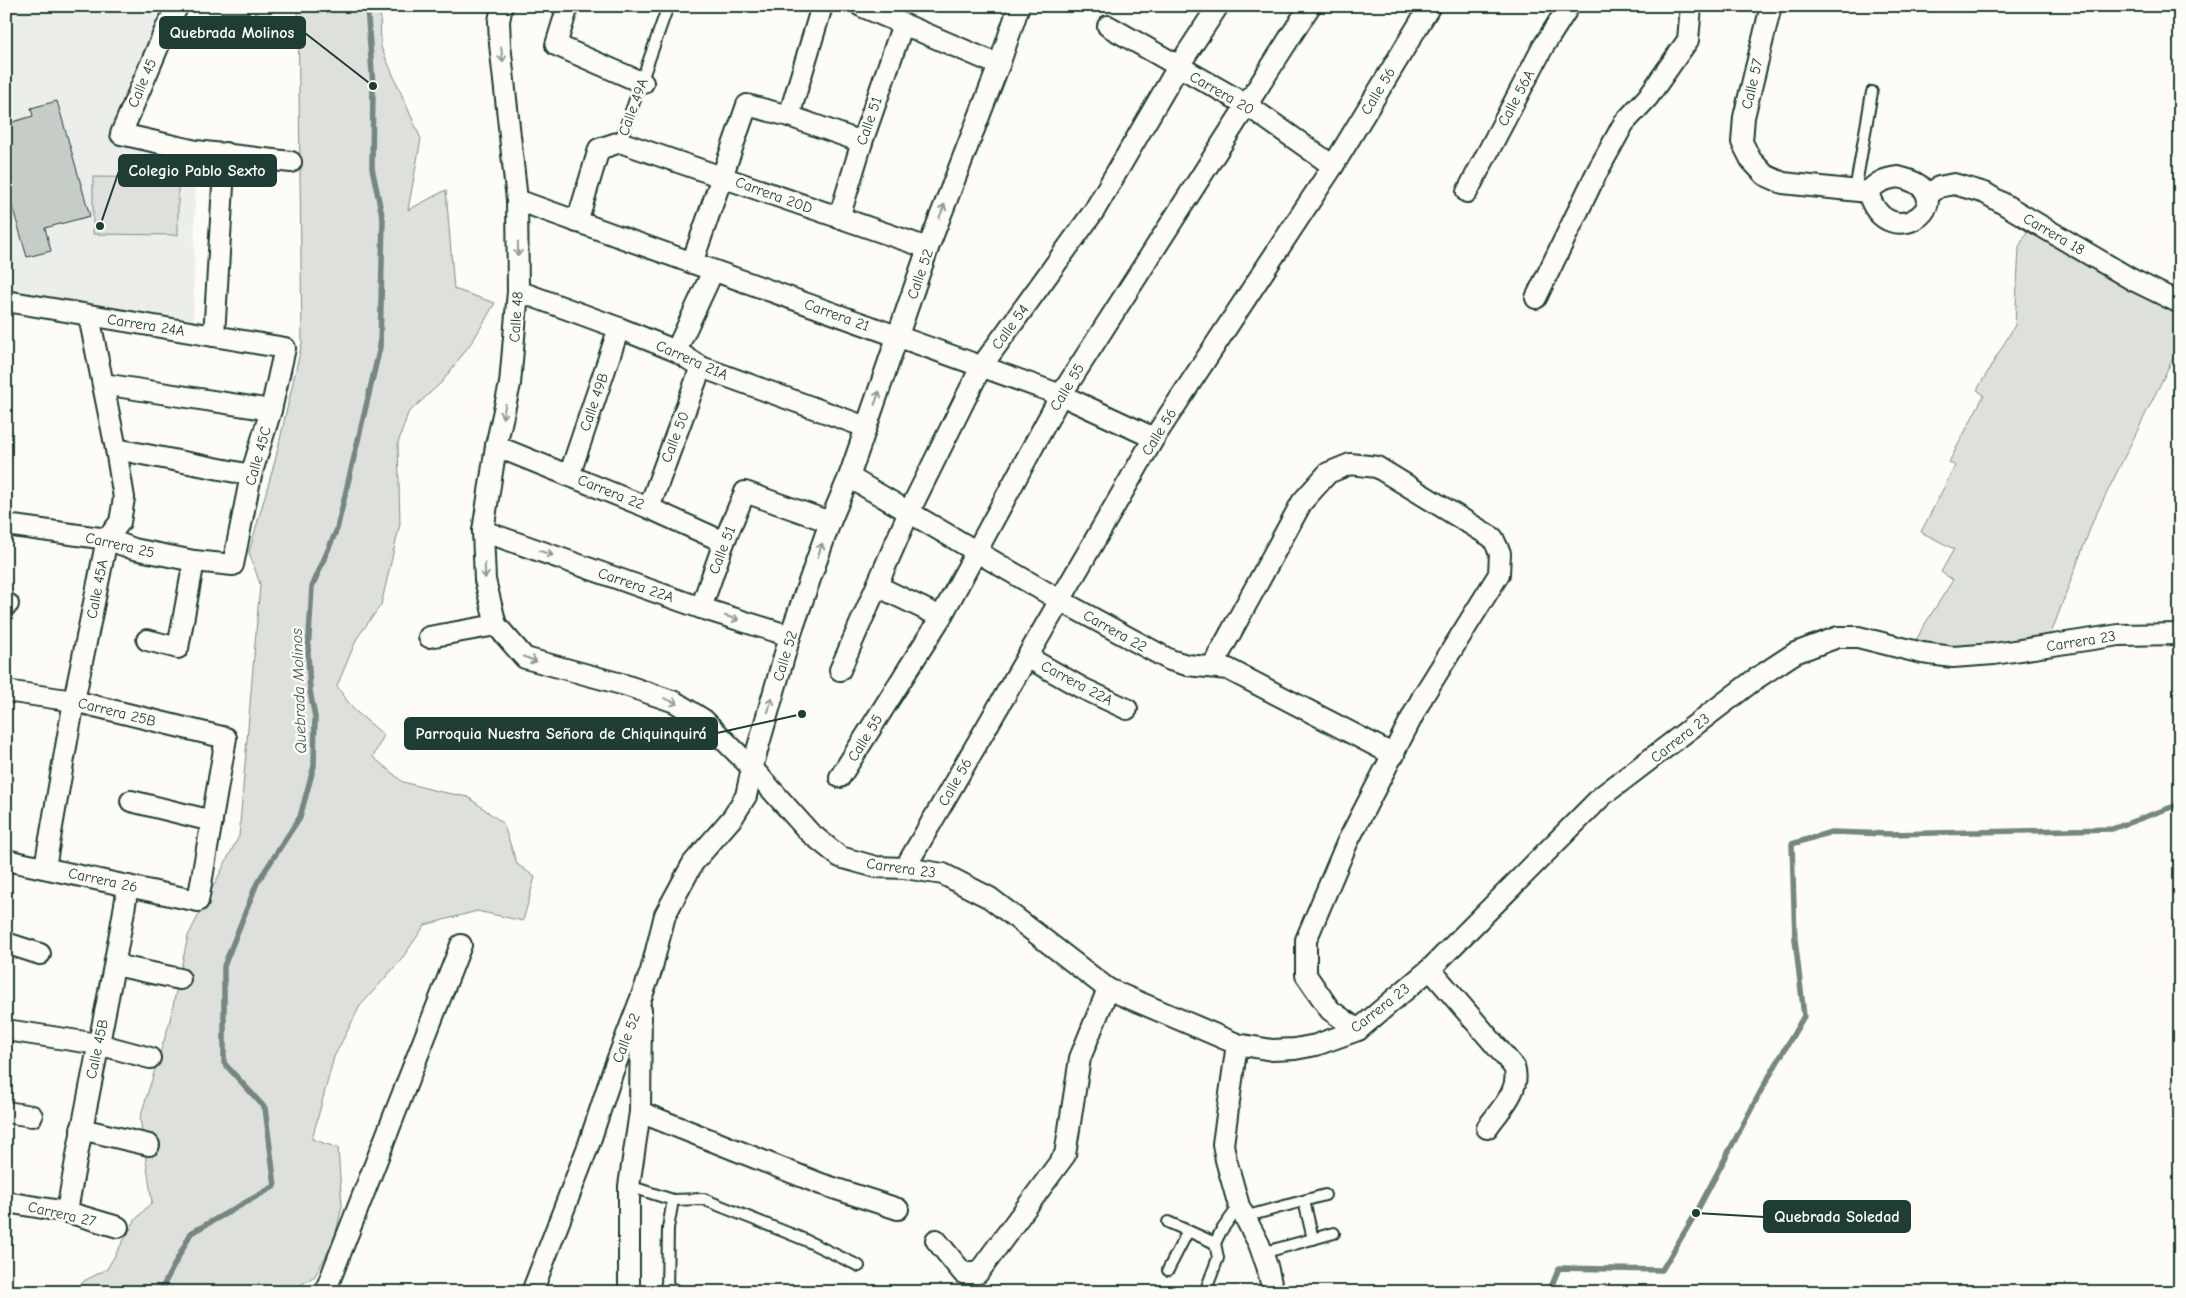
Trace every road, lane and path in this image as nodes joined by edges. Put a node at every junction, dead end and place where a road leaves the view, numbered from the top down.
1 (178, 6) edge
2 (502, 6) edge
3 (568, 6) edge
4 (668, 6) edge
5 (822, 6) edge
6 (861, 6) edge
7 (1019, 6) edge
8 (1218, 6) edge
9 (1310, 6) edge
10 (1430, 6) edge
11 (1569, 6) edge
12 (1691, 6) edge
13 (1771, 6) edge
14 (903, 24) junction
15 (1108, 26) dead end
16 (999, 65) junction
17 (1178, 67) junction
18 (643, 83) junction
19 (1872, 92) dead end
20 (1247, 105) junction
21 (789, 116) junction
22 (620, 142) junction
23 (862, 142) junction
24 (226, 153) junction
25 (291, 162) dead end
26 (1333, 166) junction
27 (722, 176) junction
28 (1467, 192) dead end
29 (1861, 192) junction
30 (1927, 196) junction
31 (517, 200) junction
32 (839, 218) junction
33 (577, 222) junction
34 (928, 248) junction
35 (692, 263) junction
36 (713, 271) junction
37 (518, 291) junction
38 (1536, 298) dead end
39 (6, 301) edge
40 (2180, 303) edge
41 (89, 316) junction
42 (619, 328) junction
43 (214, 336) junction
44 (899, 337) junction
45 (285, 348) joint
46 (676, 351) junction
47 (701, 367) junction
48 (981, 367) junction
49 (103, 384) junction
50 (1061, 395) junction
51 (271, 410) junction
52 (866, 427) junction
53 (1154, 438) junction
54 (496, 446) junction
55 (116, 449) junction
56 (251, 475) junction
57 (569, 476) junction
58 (849, 478) junction
59 (649, 508) junction
60 (909, 512) junction
61 (7, 521) edge
62 (830, 522) junction
63 (483, 531) junction
64 (107, 539) junction
65 (724, 542) junction
66 (976, 550) junction
67 (194, 561) junction
68 (233, 564) joint
69 (877, 586) junction
70 (1061, 601) junction
71 (701, 608) junction
72 (941, 617) junction
73 (496, 625) junction
74 (2180, 634) edge
75 (790, 636) junction
76 (429, 637) dead end
77 (147, 640) dead end
78 (1027, 656) junction
79 (1212, 667) junction
80 (840, 670) dead end
81 (6, 691) edge
82 (74, 701) junction
83 (1127, 709) dead end
84 (1394, 755) junction
85 (752, 768) junction
86 (840, 777) dead end
87 (131, 801) dead end
88 (212, 821) junction
89 (6, 860) edge
90 (45, 867) junction
91 (905, 868) junction
92 (128, 886) junction
93 (6, 943) edge
94 (462, 946) dead end
95 (40, 954) dead end
96 (115, 965) junction
97 (1430, 969) junction
98 (180, 979) dead end
99 (1108, 989) junction
100 (641, 998) junction
101 (6, 1030) edge
102 (1358, 1030) junction
103 (98, 1044) junction
104 (1237, 1044) junction
105 (150, 1058) dead end
106 (6, 1112) edge
107 (640, 1112) junction
108 (32, 1116) dead end
109 (1487, 1128) dead end
110 (81, 1129) junction
111 (149, 1145) dead end
112 (629, 1186) junction
113 (1325, 1195) dead end
114 (673, 1200) junction
115 (1304, 1201) junction
116 (6, 1202) edge
117 (898, 1209) dead end
118 (67, 1212) junction
119 (1242, 1212) junction
120 (1168, 1222) dead end
121 (118, 1227) dead end
122 (1188, 1231) junction
123 (1334, 1234) dead end
124 (1313, 1239) junction
125 (936, 1240) dead end
126 (1215, 1243) junction
127 (1262, 1253) junction
128 (859, 1266) dead end
129 (1168, 1270) dead end
130 (667, 1289) edge
131 (325, 1292) edge
132 (532, 1292) edge
133 (629, 1292) edge
134 (680, 1292) edge
135 (1205, 1292) edge
136 (1273, 1292) edge

1 - 24 street, Calle 45
2 -> 31 street, Calle 48
3 - 18 street
4 - 18 lane, Calle 49A
5 - 21 street
6 - 14 street
7 - 16 street, Calle 52
8 - 17 street, Calle 54
9 - 20 street, Calle 55
10 - 26 street, Calle 56
11 - 28 street, Calle 56A
12 - 38 street
13 - 29 street, Calle 57
14 - 16 street
14 - 23 street, Calle 51
15 - 17 street, Carrera 20
34 -> 16 street, Calle 52
17 - 20 street, Carrera 20
17 - 48 street, Calle 54
18 - 22 lane, Calle 49A
19 - 29 lane
20 - 26 street, Carrera 20
20 - 50 street, Calle 55
21 - 23 street
21 - 27 street
22 - 27 street, Carrera 20D
22 - 33 street, Calle 49A
23 - 32 street, Calle 51
24 - 25 street
24 - 43 street
26 - 53 street, Calle 56
27 - 32 street, Carrera 20D
27 - 35 street
29 - 30 street
29 - 30 street
30 - 40 street, Carrera 18
31 - 33 street, Carrera 21
31 -> 37 street, Calle 48
32 - 34 street, Carrera 20D
33 - 35 street, Carrera 21
34 - 44 street, Calle 52
35 - 36 street, Carrera 21
36 - 44 street, Carrera 21
36 - 46 street
37 - 42 street, Carrera 21A
37 -> 54 street, Calle 48
39 - 41 street, Carrera 24A
41 - 43 street, Carrera 24A
41 - 49 street, Calle 45A
42 - 46 street, Carrera 21A
42 - 57 street, Calle 49B
43 - 45 street, Carrera 24A
44 - 48 street, Carrera 21
52 -> 44 street, Calle 52
45 - 51 street, Calle 45C
46 - 47 street, Carrera 21A
47 - 52 street, Carrera 21A
47 - 59 street, Calle 50
48 - 50 street, Carrera 21
48 - 60 street, Calle 54
49 - 51 street
49 - 55 street, Calle 45A
50 - 53 street, Carrera 21
50 - 66 street, Calle 55
51 - 56 street, Calle 45C
52 - 58 street, Calle 52
53 - 70 street, Calle 56
54 - 57 street, Carrera 22
54 - 63 street, Calle 48
55 - 56 street
55 - 64 street, Calle 45A
56 - 68 street, Calle 45C
57 - 59 street, Carrera 22
58 - 60 street, Carrera 22
58 - 62 street, Calle 52
59 - 65 street, Carrera 22
60 - 66 street, Carrera 22
60 - 69 street, Calle 54
61 - 64 street, Carrera 25
62 - 65 street, Calle 51
75 -> 62 street, Calle 52
63 -> 71 street, Carrera 22A
63 -> 73 street, Calle 48
64 - 67 street, Carrera 25
64 - 82 street, Calle 45A
65 - 71 street, Calle 51
66 - 70 street, Carrera 22
66 - 72 street, Calle 55
67 - 68 street, Carrera 25
67 - 77 street
69 - 72 street
69 - 80 street, Calle 54
70 - 78 street, Calle 56
70 - 79 street, Carrera 22
71 -> 75 street, Carrera 22A
72 - 86 street, Calle 55
73 - 76 street
73 -> 85 street, Carrera 23
74 - 97 street, Carrera 23
85 -> 75 street, Calle 52
78 - 83 street, Carrera 22A
78 - 91 street, Calle 56
79 - 84 street, Carrera 22
79 - 84 street
81 - 82 street, Carrera 25B
82 - 88 street, Carrera 25B
82 - 90 street, Calle 45A
84 - 102 street
85 - 91 street, Carrera 23
85 - 100 street, Calle 52
87 - 88 street
88 - 92 street, Carrera 26
89 - 90 street, Carrera 26
90 - 92 street, Carrera 26
91 - 99 street, Carrera 23
92 - 96 street, Calle 45B
93 - 95 street
94 - 131 street
96 - 98 street
96 - 103 street, Calle 45B
97 - 102 street, Carrera 23
97 - 109 street
99 - 104 street, Carrera 23
99 - 125 street
100 - 107 street
100 - 132 street, Calle 52
101 - 103 street
102 - 104 street, Carrera 23
103 - 105 street
103 - 110 street, Calle 45B
104 - 119 street
106 - 108 street
107 - 112 street
107 - 117 street
110 - 111 street
110 - 118 street, Calle 45B
112 - 114 lane
112 - 133 street
113 - 115 lane
114 - 128 lane
114 - 130 lane
115 - 119 lane
115 - 124 lane
116 - 118 street, Carrera 27
118 - 121 street, Carrera 27
119 - 126 lane
119 - 127 street
120 - 122 lane
122 - 126 lane
122 - 129 lane
123 - 124 lane
124 - 127 lane
126 - 135 lane
127 - 136 street
130 - 134 lane

